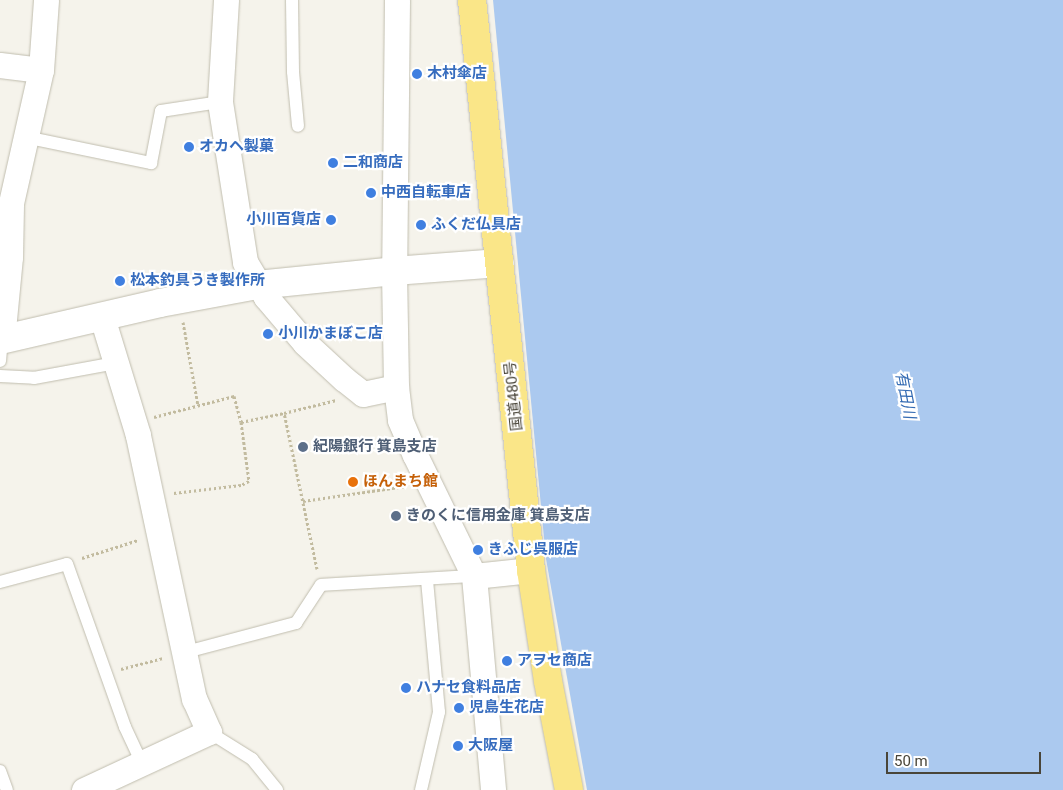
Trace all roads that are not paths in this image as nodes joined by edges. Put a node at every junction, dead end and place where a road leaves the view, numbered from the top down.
1 (46, 0) edge
2 (226, 0) edge
3 (292, 0) edge
4 (397, 0) edge
5 (472, 0) edge
6 (0, 65) edge
7 (40, 70) junction
8 (220, 102) junction
9 (298, 126) dead end
10 (25, 137) junction
11 (10, 161) edge
12 (500, 263) junction
13 (394, 270) junction
14 (257, 285) junction
15 (4, 291) edge
16 (102, 317) junction
17 (1, 347) edge
18 (116, 363) junction
19 (0, 376) edge
20 (396, 387) junction
21 (531, 570) junction
22 (474, 576) junction
23 (427, 580) junction
24 (0, 582) edge
25 (186, 652) junction
26 (209, 732) junction
27 (142, 762) junction
28 (0, 771) edge
29 (7, 790) edge
30 (84, 790) edge
31 (277, 790) edge
32 (420, 790) edge
33 (493, 790) edge
34 (569, 790) edge

1 - 7 street
2 - 8 street
3 - 9 lane
4 - 13 street
5 - 12 highway, 国道480号
6 - 7 street
7 - 10 street
8 - 10 lane
8 - 14 street
10 - 11 street
11 - 15 street
12 - 13 street
12 - 21 highway, 国道480号
13 - 14 street
13 - 20 street
14 - 16 street
14 - 20 street
15 - 17 street
16 - 17 street
16 - 18 street
18 - 19 lane
18 - 25 street
20 - 22 street
21 - 22 street
21 - 34 highway, 国道480号
22 - 23 lane
22 - 33 street
23 - 25 lane
23 - 32 lane
24 - 27 lane
25 - 26 street
26 - 27 street
26 - 31 lane
27 - 30 street
28 - 29 lane

